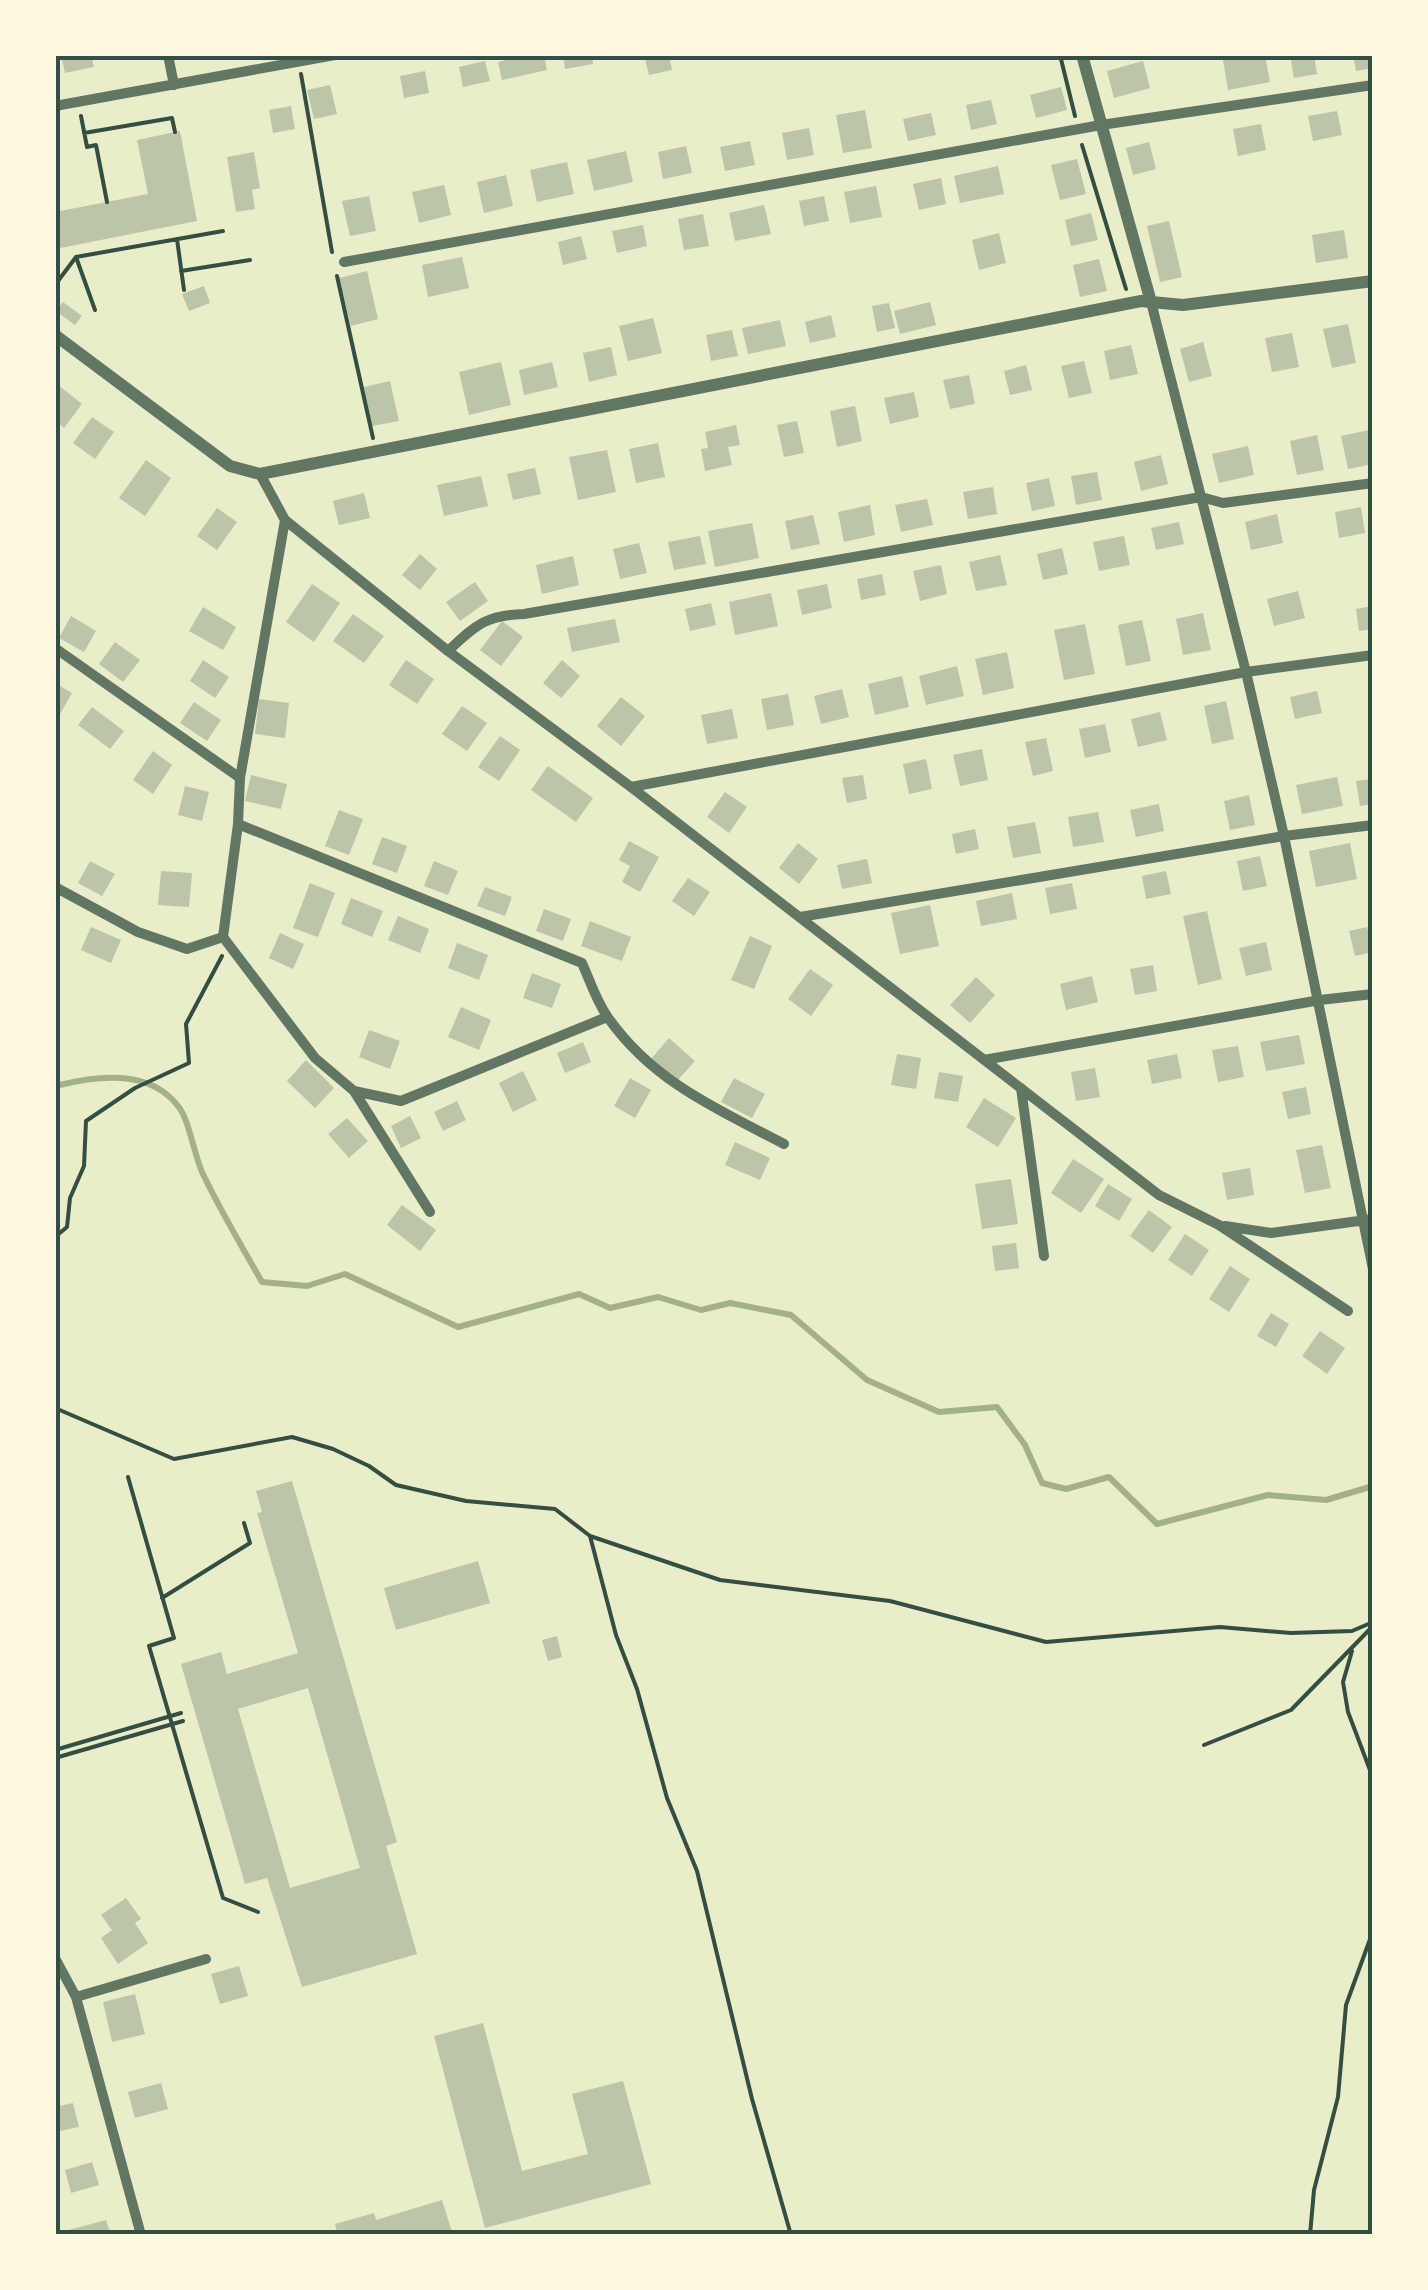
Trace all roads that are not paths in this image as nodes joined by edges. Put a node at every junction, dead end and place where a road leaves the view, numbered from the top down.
1 (168, 55) edge
2 (335, 55) edge
3 (1082, 55) edge
4 (174, 85) junction
5 (1373, 85) edge
6 (55, 106) edge
7 (1101, 125) junction
8 (344, 262) dead end
9 (1373, 282) edge
10 (1151, 302) junction
11 (55, 335) edge
12 (260, 474) junction
13 (1373, 483) edge
14 (1201, 497) junction
15 (284, 520) junction
16 (55, 648) edge
17 (448, 651) junction
18 (1373, 655) edge
19 (1246, 672) junction
20 (240, 778) junction
21 (631, 787) junction
22 (238, 824) junction
23 (1373, 825) edge
24 (1284, 836) junction
25 (55, 888) edge
26 (800, 917) junction
27 (223, 936) junction
28 (1373, 994) edge
29 (1320, 1000) junction
30 (607, 1017) junction
31 (984, 1060) junction
32 (1021, 1088) junction
33 (354, 1091) junction
34 (784, 1144) dead end
35 (430, 1212) dead end
36 (1368, 1220) edge
37 (1220, 1225) junction
38 (1044, 1256) dead end
39 (1373, 1268) edge
40 (1348, 1311) dead end
41 (55, 1958) edge
42 (206, 1958) dead end
43 (76, 1997) junction
44 (141, 2235) edge

1 - 4 street
2 - 4 street
3 - 7 street
4 - 6 street
5 - 7 street
7 - 8 street
7 - 10 street
9 - 10 street
10 - 12 street
10 - 14 street
11 - 12 street
12 - 15 street
13 - 14 street
14 - 17 street
14 - 19 street
15 - 17 street
15 - 20 street
16 - 20 street
17 - 21 street
18 - 19 street
19 - 21 street
19 - 24 street
20 - 22 street
21 - 26 street
22 - 27 street
22 - 30 street
23 - 24 street
24 - 26 street
24 - 29 street
25 - 27 street
26 - 31 street
27 - 33 street
28 - 29 street
29 - 31 street
29 - 36 street
30 - 33 street
30 - 34 street
31 - 32 street
32 - 37 street
32 - 38 street
33 - 35 street
36 - 37 street
36 - 39 street
37 - 40 street
41 - 43 street
42 - 43 street
43 - 44 street

